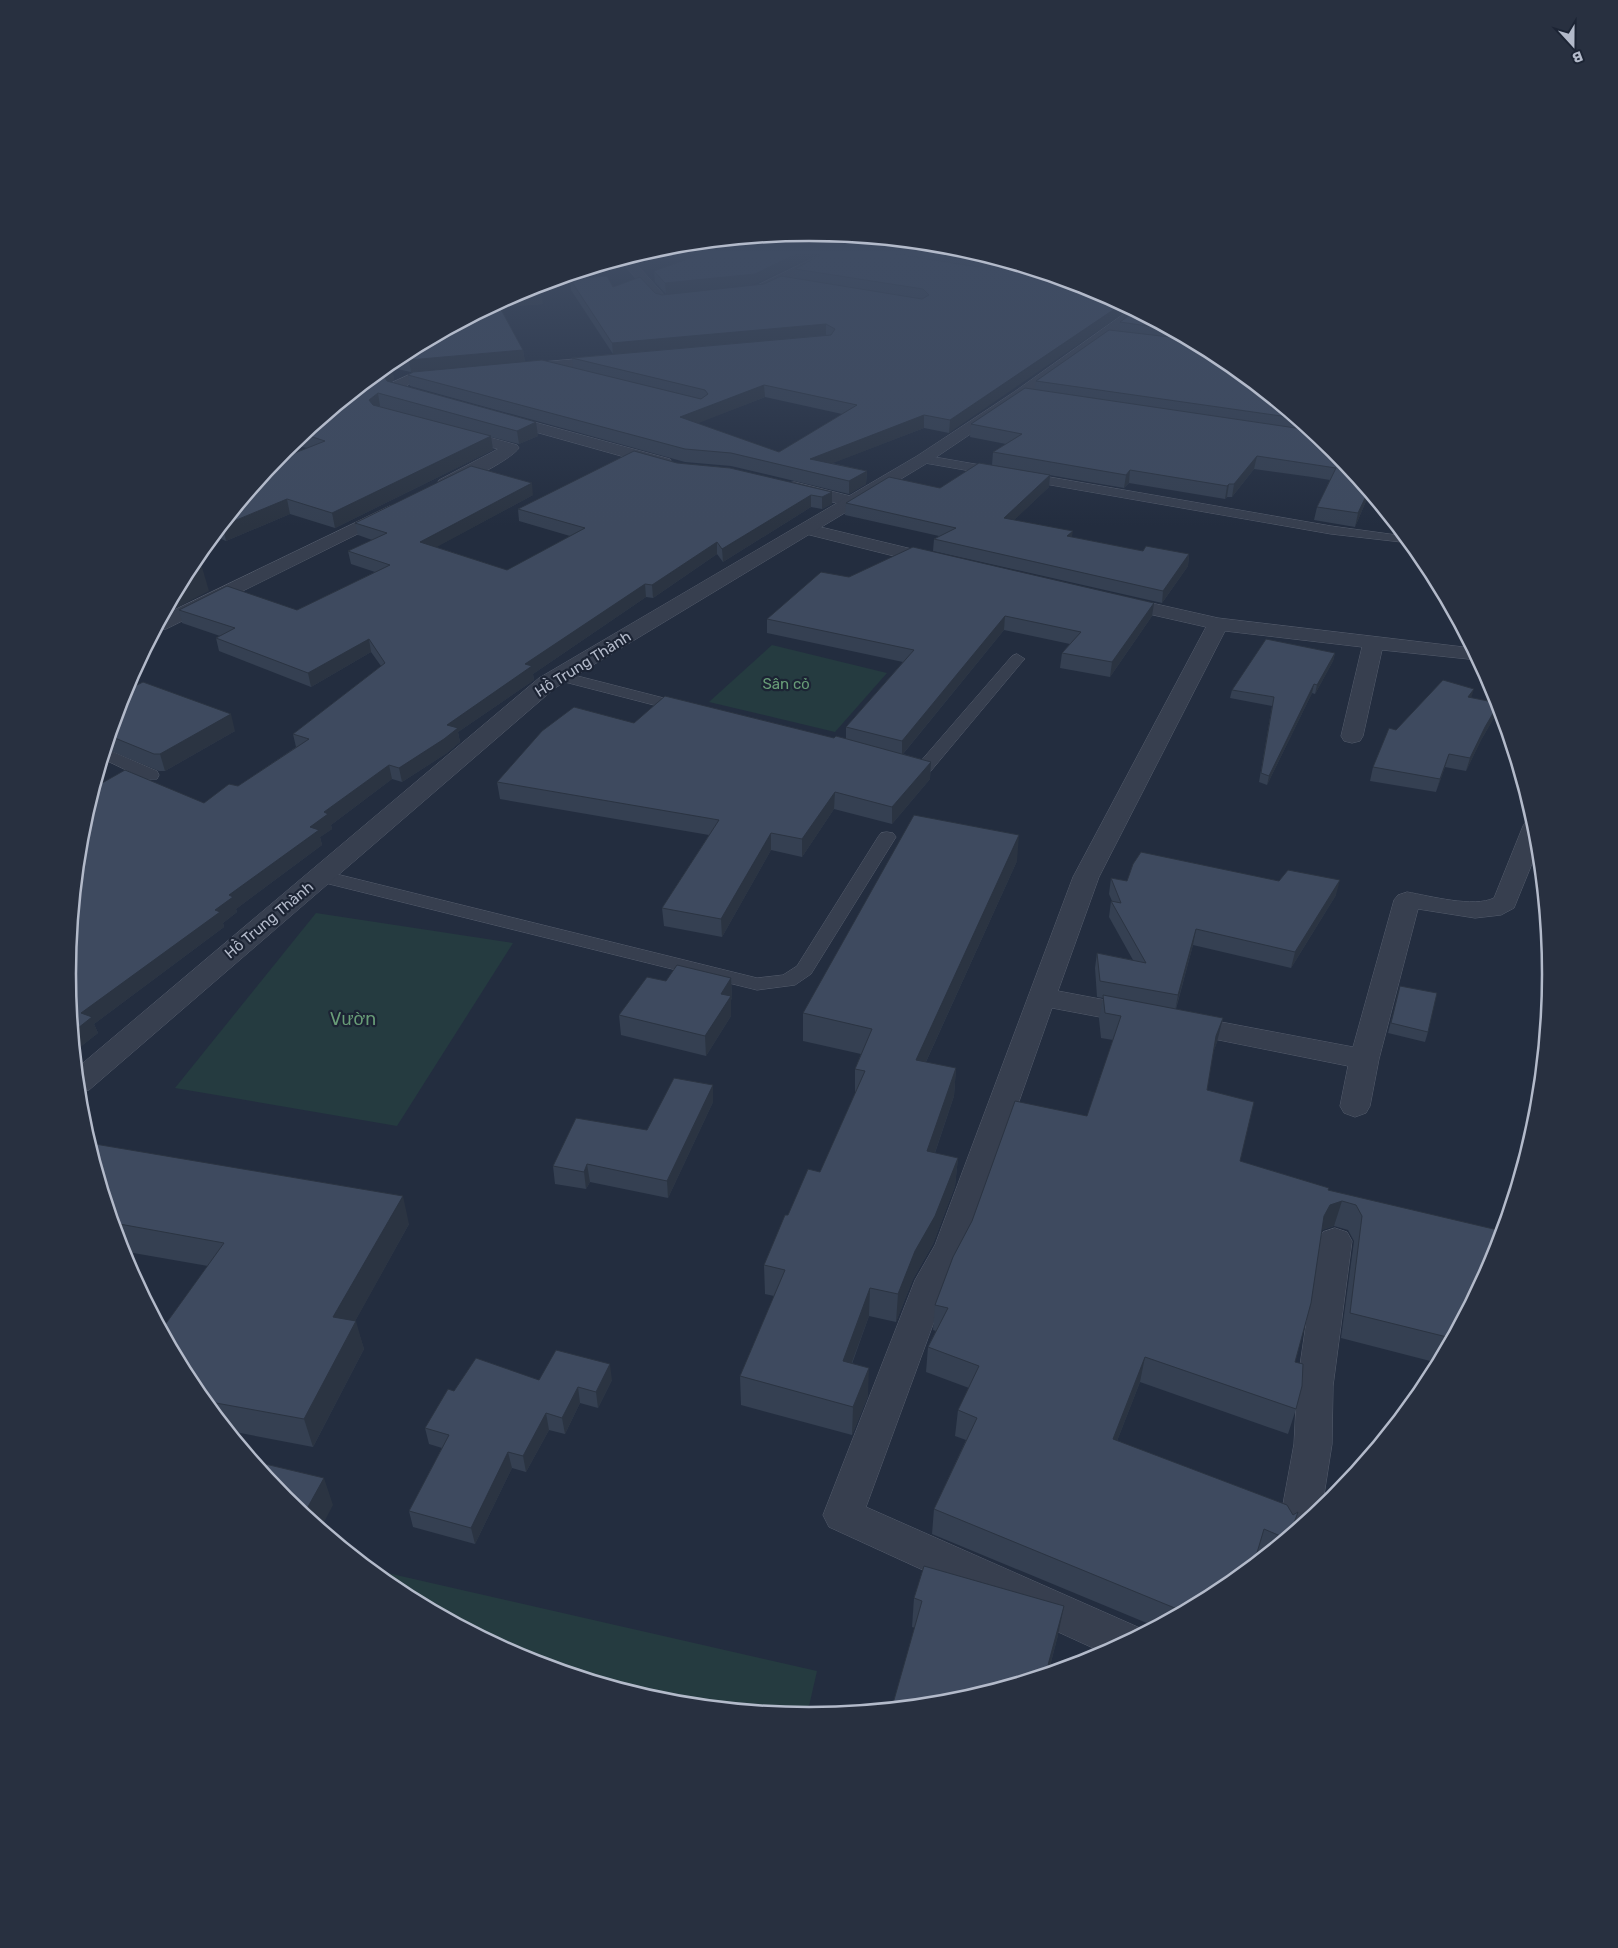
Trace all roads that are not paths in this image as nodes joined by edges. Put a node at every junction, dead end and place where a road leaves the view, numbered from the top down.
1 (1101, 344) edge
2 (628, 358) edge
3 (539, 366) junction
4 (510, 369) edge
5 (390, 373) edge
6 (577, 376) edge
7 (436, 401) edge
8 (483, 414) edge
9 (437, 428) edge
10 (923, 458) junction
11 (684, 469) edge
12 (778, 483) edge
13 (432, 490) edge
14 (852, 502) junction
15 (406, 503) edge
16 (808, 529) junction
17 (1398, 539) edge
18 (959, 565) edge
19 (1093, 596) edge
20 (167, 622) edge
21 (1218, 624) junction
22 (1373, 643) junction
23 (1468, 654) edge
24 (1017, 659) dead end
25 (558, 676) junction
26 (702, 712) edge
27 (1352, 736) dead end
28 (110, 756) edge
29 (885, 758) edge
30 (151, 775) dead end
31 (887, 837) dead end
32 (1529, 840) edge
33 (320, 876) junction
34 (1043, 997) junction
35 (1364, 1059) junction
36 (84, 1078) edge
37 (1355, 1106) dead end
38 (1335, 1241) dead end
39 (1301, 1517) edge
40 (1110, 1641) edge

1 - 10 street, Hồ Trung Thành
2 - 3 street
3 - 4 street
3 - 6 lane
5 - 7 street
8 - 11 street
9 - 13 street
10 - 14 street, Hồ Trung Thành
10 - 17 lane
12 - 14 street
14 - 16 street, Hồ Trung Thành
15 - 20 street
16 - 18 street
16 - 25 street, Hồ Trung Thành
19 - 21 street
21 - 22 street
21 - 34 street
22 - 23 street
22 - 27 street
24 - 29 lane
25 - 26 lane
25 - 33 street, Hồ Trung Thành
28 - 30 lane
31 - 33 lane
32 - 35 street
33 - 36 street, Hồ Trung Thành
34 - 35 street
34 - 40 street
35 - 37 street
38 - 39 street

